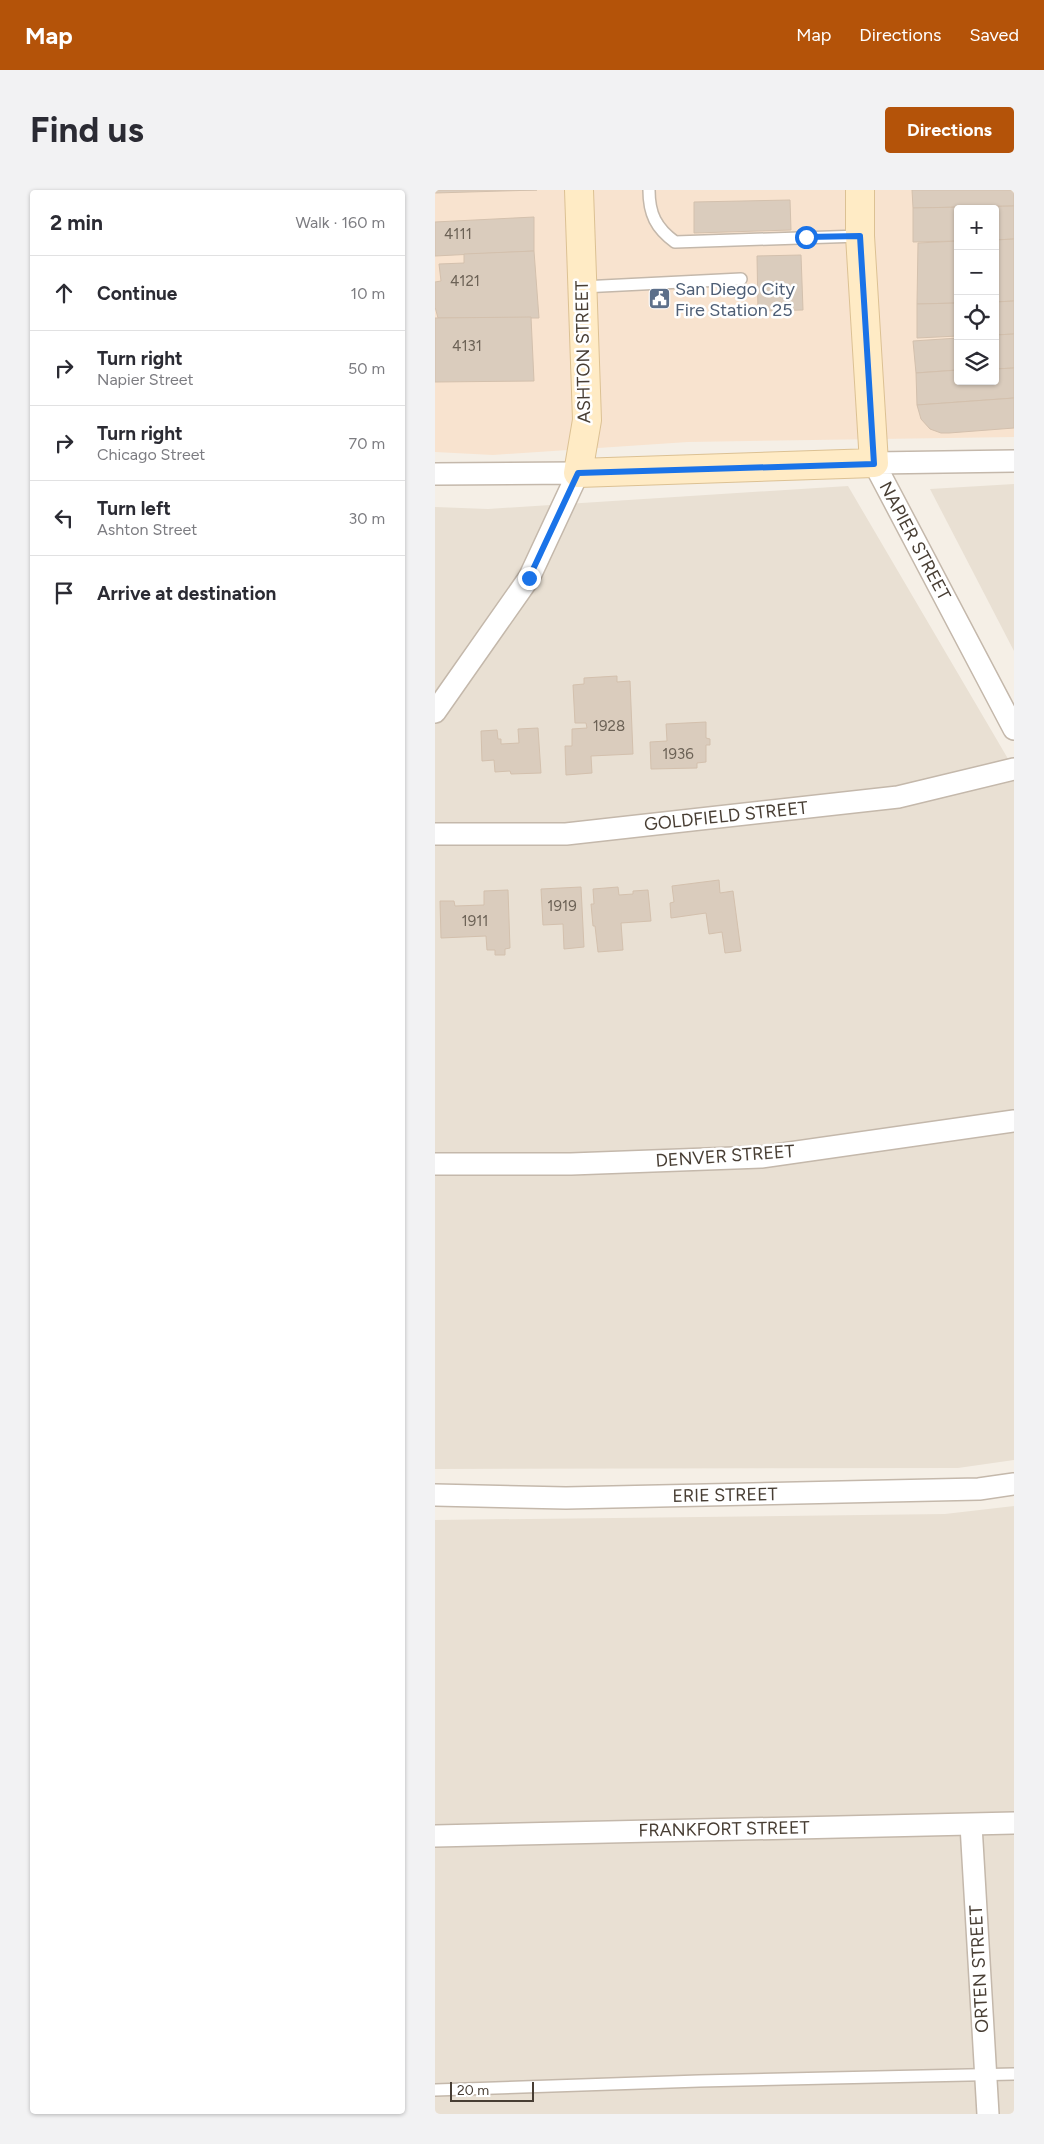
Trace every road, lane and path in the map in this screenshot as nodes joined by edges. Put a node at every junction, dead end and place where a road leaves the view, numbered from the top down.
1 (579, 190) edge
2 (649, 190) edge
3 (860, 190) edge
4 (860, 236) junction
5 (741, 279) dead end
6 (582, 287) junction
7 (1014, 461) edge
8 (874, 464) junction
9 (578, 473) junction
10 (435, 474) edge
11 (435, 712) edge
12 (1014, 729) edge
13 (1014, 769) edge
14 (435, 834) edge
15 (1014, 1121) edge
16 (435, 1164) edge
17 (1014, 1484) edge
18 (435, 1496) edge
19 (1014, 1824) edge
20 (971, 1825) junction
21 (435, 1836) edge
22 (1014, 2074) edge
23 (985, 2075) junction
24 (435, 2090) edge
25 (988, 2114) edge

1 - 6 street, ASHTON STREET
2 - 4 lane
3 - 4 street, NAPIER STREET
4 - 8 street, NAPIER STREET
5 - 6 lane
6 - 9 street, ASHTON STREET
7 - 8 street
8 - 9 street
8 - 12 street, NAPIER STREET
9 - 10 street
9 - 11 street, ASHTON STREET
13 - 14 street, GOLDFIELD STREET
15 - 16 street, DENVER STREET
17 - 18 street, ERIE STREET
19 - 20 street, FRANKFORT STREET
20 - 21 street, FRANKFORT STREET
20 - 23 street, ORTEN STREET
22 - 23 lane
23 - 24 lane
23 - 25 street, ORTEN STREET

